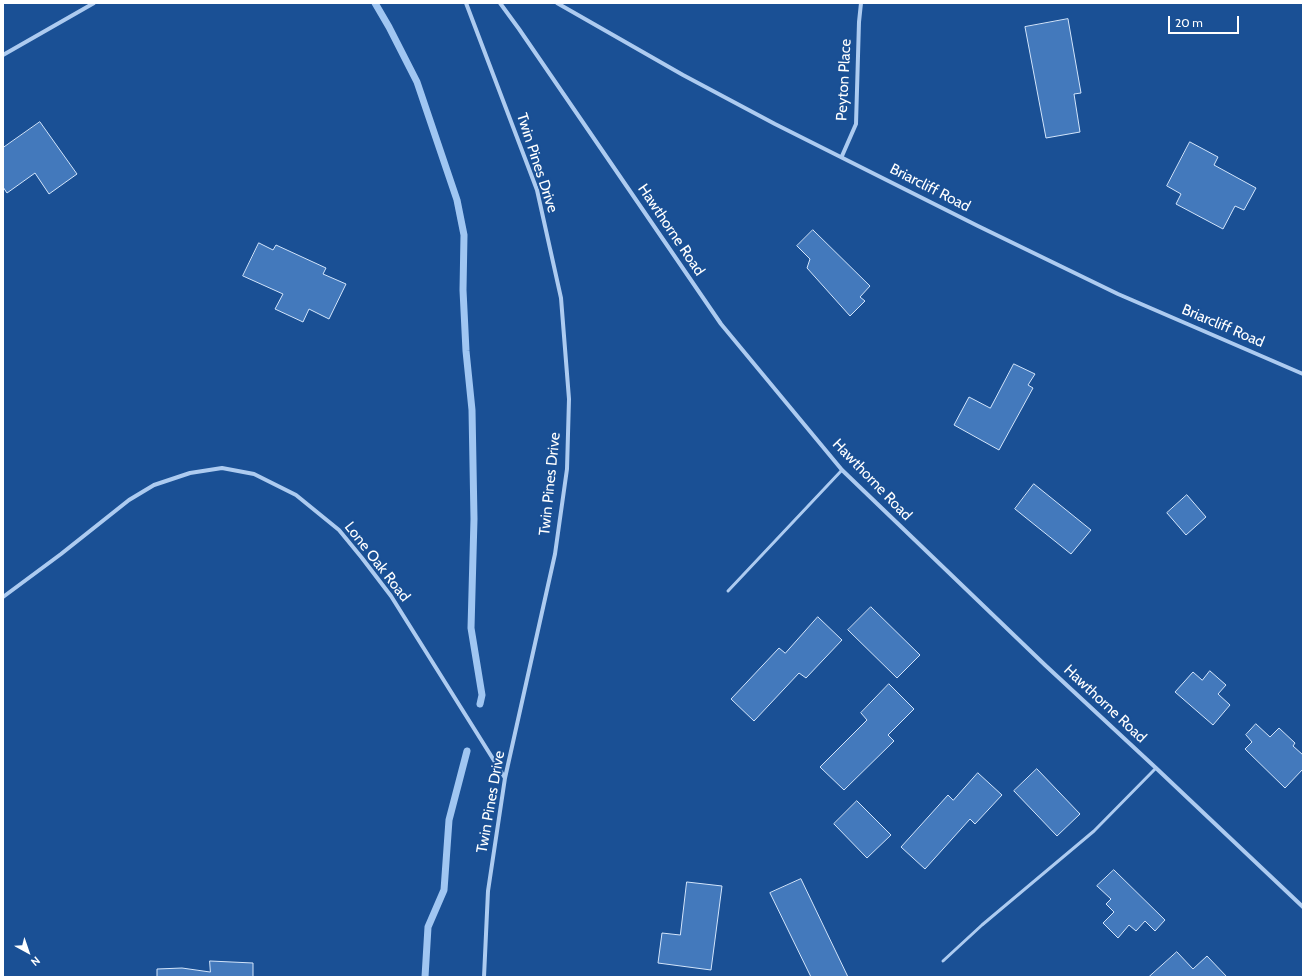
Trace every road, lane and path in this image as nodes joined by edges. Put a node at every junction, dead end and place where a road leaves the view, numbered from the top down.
1 (94, 3) edge
2 (466, 3) edge
3 (500, 3) edge
4 (557, 3) edge
5 (861, 3) edge
6 (3, 55) edge
7 (842, 156) junction
8 (1303, 374) edge
9 (842, 470) junction
10 (728, 591) dead end
11 (3, 597) edge
12 (1156, 768) junction
13 (505, 778) junction
14 (1303, 907) edge
15 (943, 961) dead end
16 (484, 977) edge

1 - 6 street
2 - 13 street, Twin Pines Drive
3 - 9 street, Hawthorne Road
4 - 7 street, Briarcliff Road
5 - 7 street, Peyton Place
7 - 8 street, Briarcliff Road
9 - 10 lane
9 - 12 street, Hawthorne Road
11 - 13 street, Lone Oak Road
12 - 14 street, Hawthorne Road
12 - 15 lane
13 - 16 street, Twin Pines Drive

